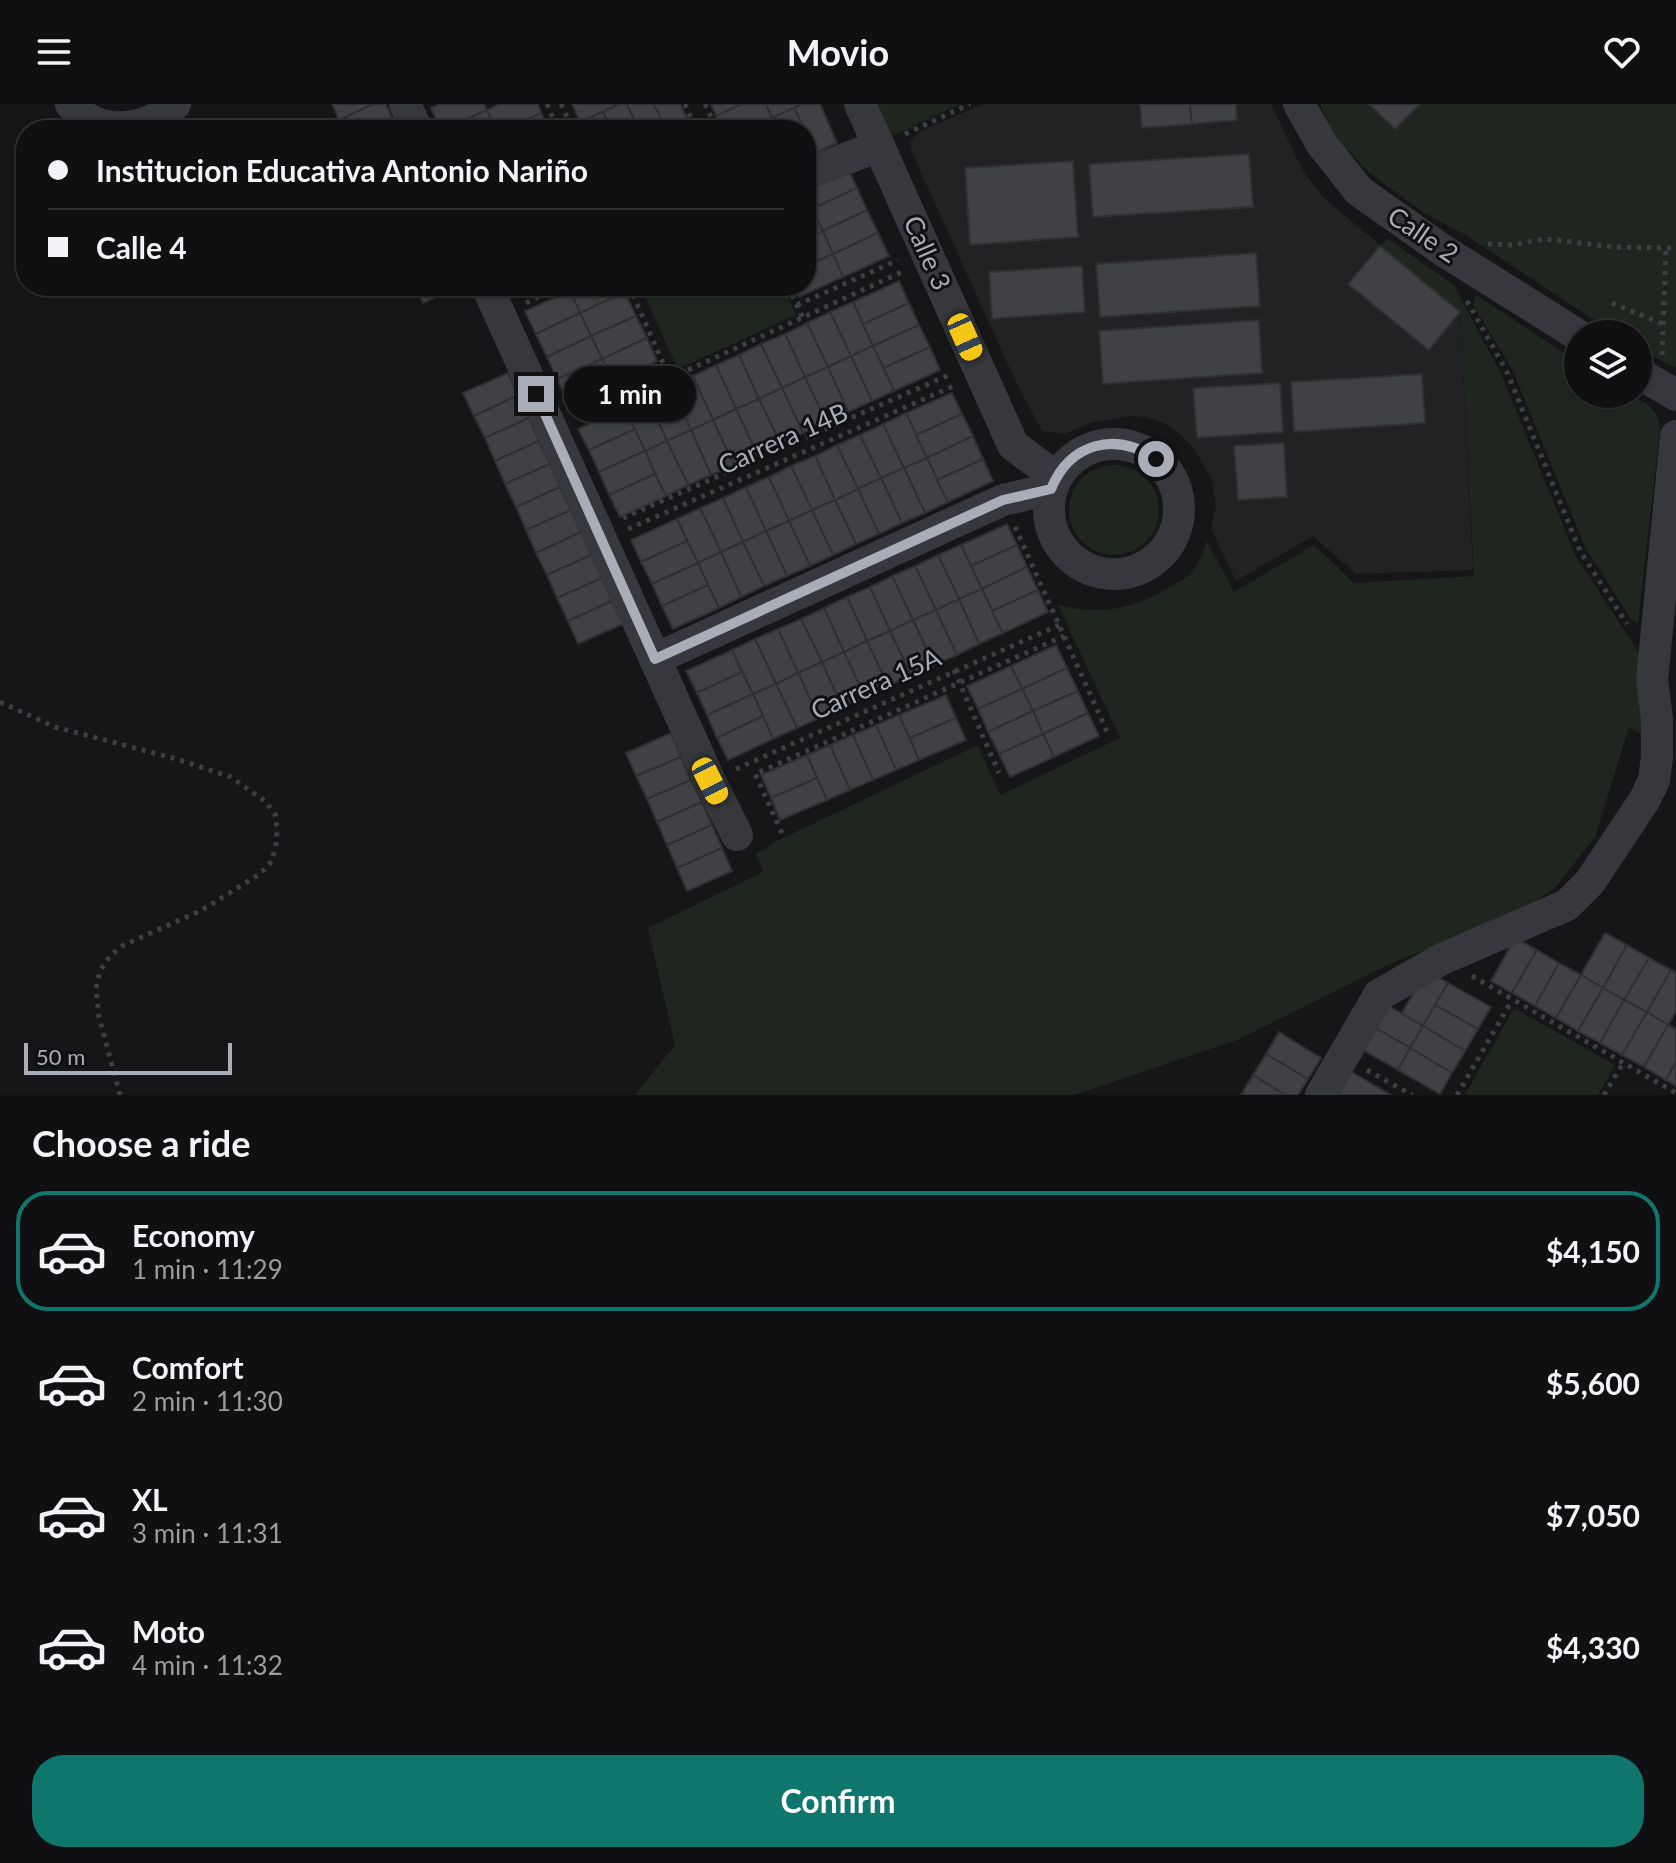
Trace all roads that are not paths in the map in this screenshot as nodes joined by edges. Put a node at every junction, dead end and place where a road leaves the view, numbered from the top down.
1 (71, 104) edge
2 (175, 104) edge
3 (860, 104) edge
4 (1299, 104) edge
5 (91, 120) edge
6 (154, 120) edge
7 (879, 146) junction
8 (816, 170) edge
9 (491, 296) edge
10 (1564, 326) edge
11 (1676, 436) edge
12 (655, 659) junction
13 (737, 835) dead end
14 (1321, 1095) edge

1 - 5 street
2 - 6 street
3 - 7 street, Calle 3
4 - 10 street, Calle 2
7 - 8 street
7 - 12 street, Calle 3
9 - 12 street
11 - 14 street
12 - 13 street

